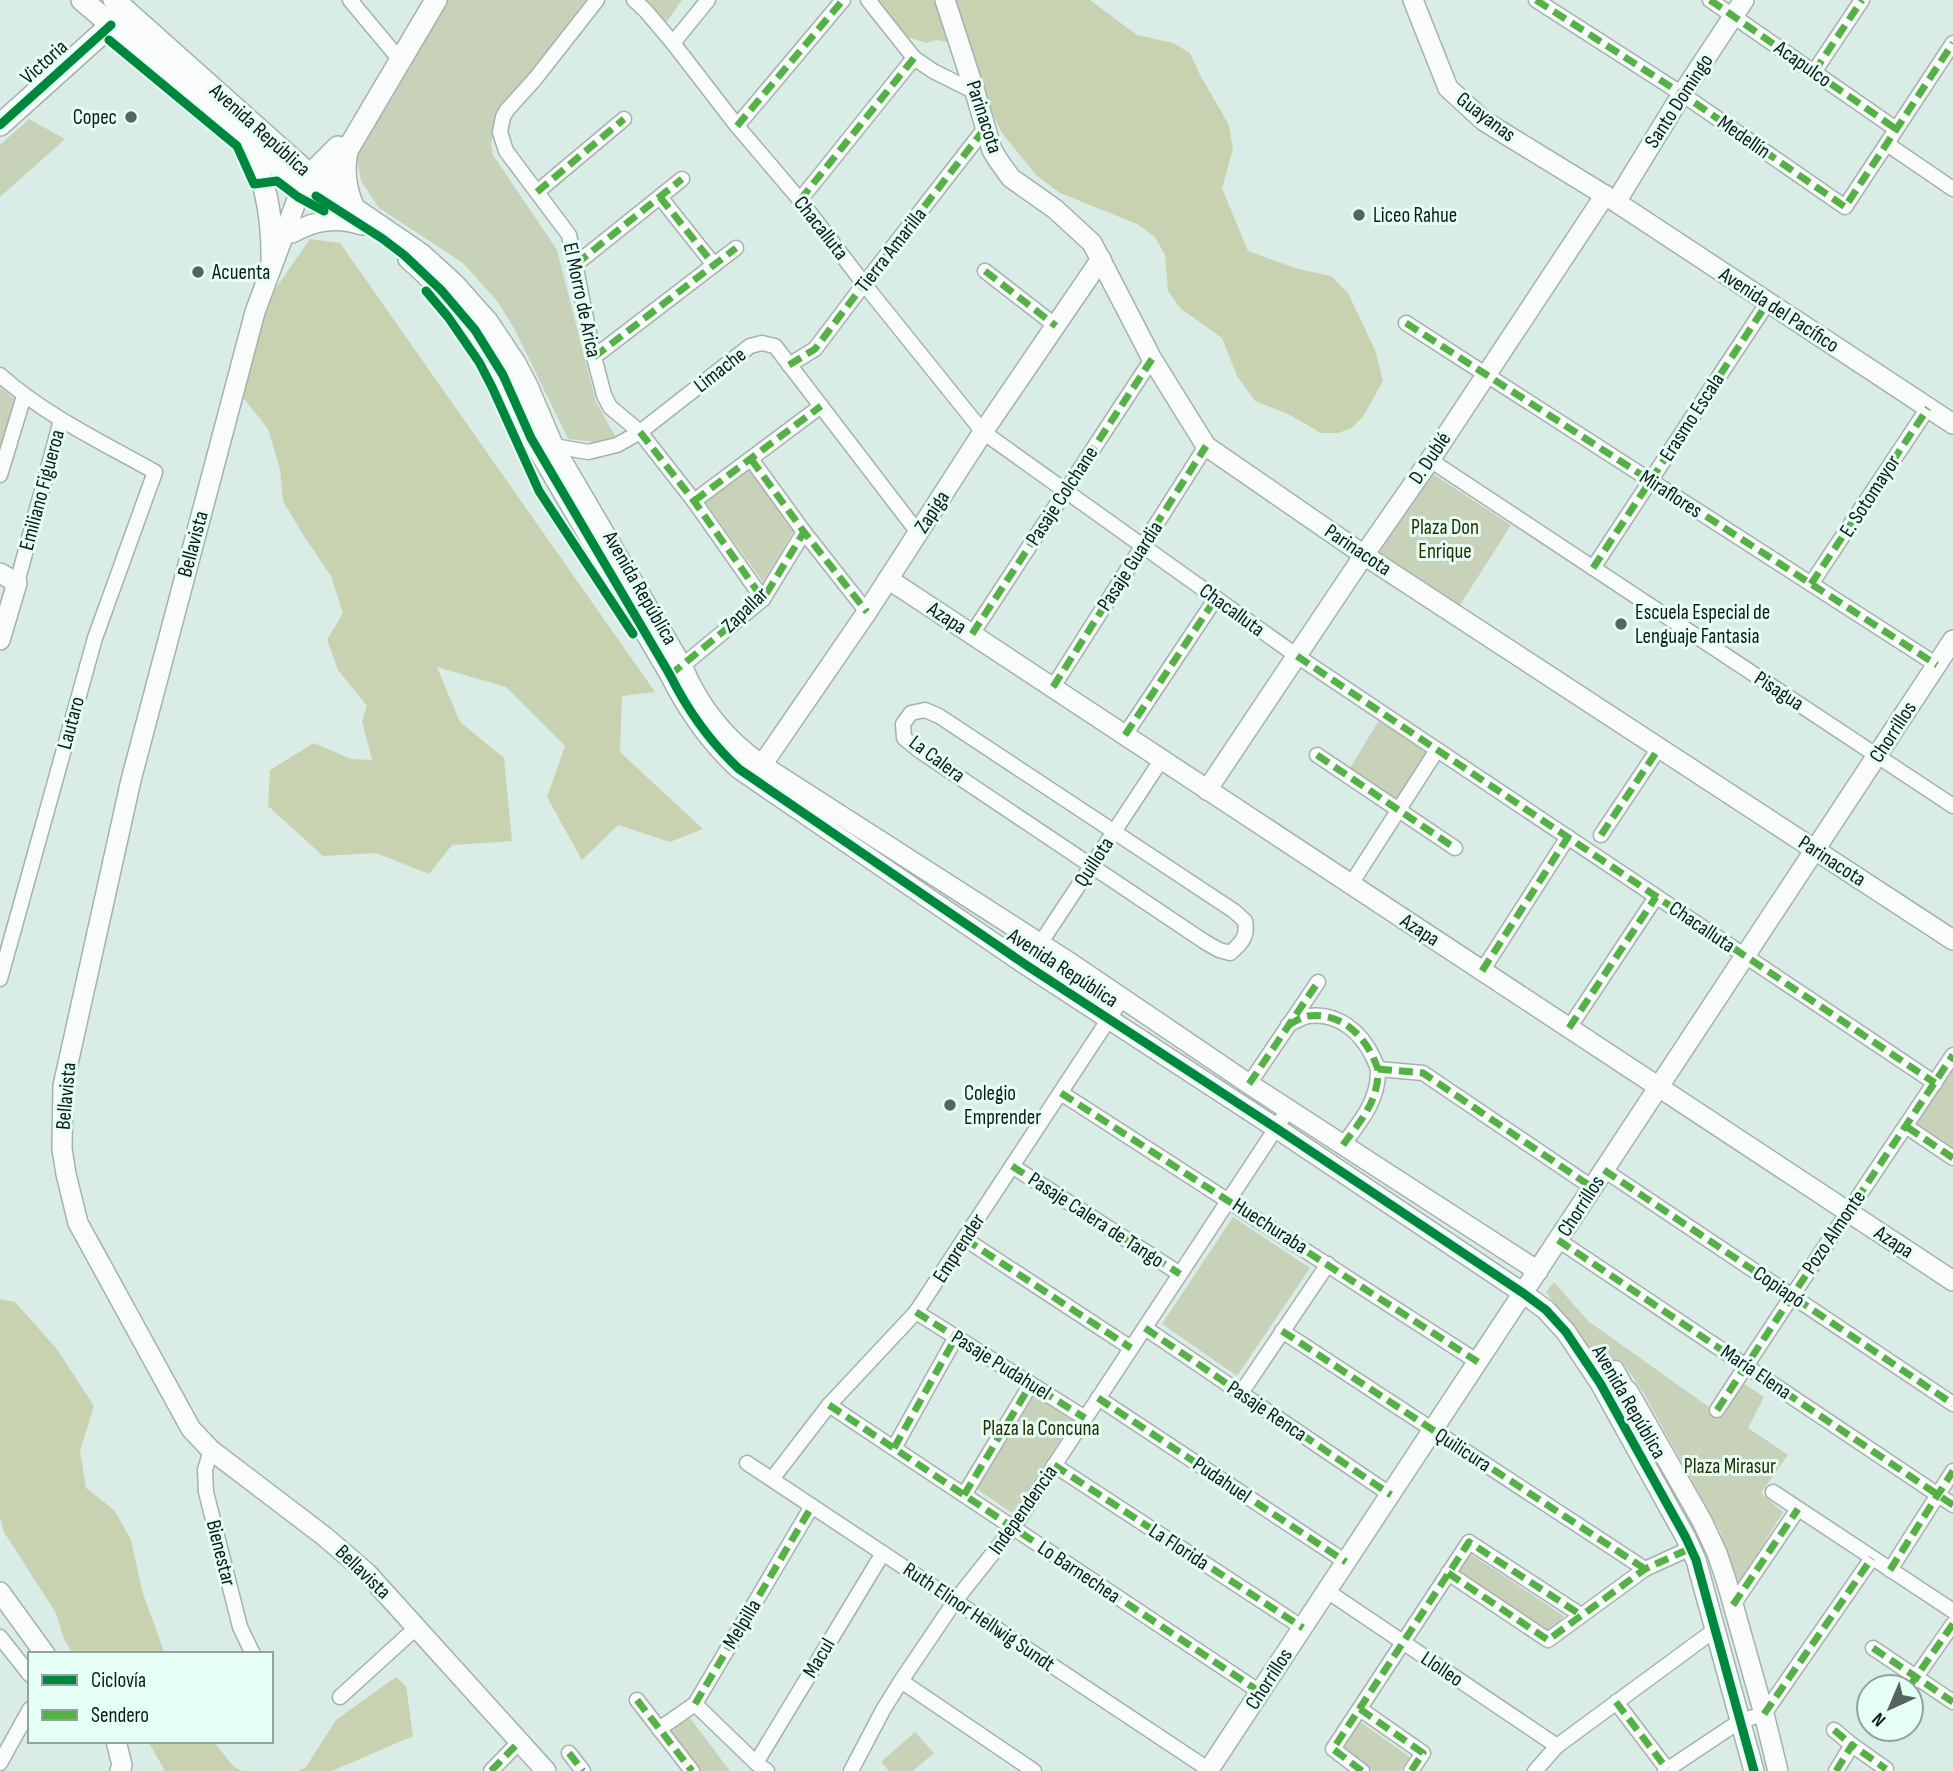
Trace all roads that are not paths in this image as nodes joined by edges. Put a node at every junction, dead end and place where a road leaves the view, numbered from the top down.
1 (82, 0) edge
2 (349, 0) edge
3 (436, 0) edge
4 (597, 0) edge
5 (708, 0) edge
6 (843, 0) edge
7 (868, 0) edge
8 (945, 0) edge
9 (1413, 0) edge
10 (1536, 0) edge
11 (1710, 0) edge
12 (1862, 0) edge
13 (639, 5) edge
14 (1739, 8) edge
15 (122, 9) edge
16 (673, 43) junction
17 (1953, 43) edge
18 (914, 58) junction
19 (400, 60) junction
20 (1814, 72) junction
21 (975, 92) junction
22 (1682, 94) junction
23 (624, 119) dead end
24 (362, 123) junction
25 (0, 125) edge
26 (737, 126) junction
27 (986, 127) junction
28 (1896, 129) junction
29 (247, 140) junction
30 (1886, 144) junction
31 (348, 149) junction
32 (682, 180) dead end
33 (313, 186) junction
34 (1953, 189) edge
35 (537, 192) junction
36 (660, 197) junction
37 (1610, 199) junction
38 (800, 201) junction
39 (358, 216) junction
40 (292, 233) junction
41 (736, 248) dead end
42 (1101, 259) junction
43 (272, 263) junction
44 (576, 264) junction
45 (713, 265) junction
46 (985, 271) dead end
47 (864, 284) junction
48 (1768, 302) junction
49 (1406, 323) dead end
50 (1056, 326) junction
51 (594, 357) junction
52 (1152, 359) junction
53 (789, 365) junction
54 (1486, 374) junction
55 (0, 375) edge
56 (24, 396) junction
57 (821, 406) junction
58 (1928, 408) junction
59 (61, 420) junction
60 (1953, 424) edge
61 (640, 432) junction
62 (983, 432) junction
63 (531, 438) junction
64 (1206, 446) junction
65 (554, 447) junction
66 (751, 459) junction
67 (1430, 460) junction
68 (0, 475) edge
69 (1650, 480) junction
70 (1066, 491) junction
71 (694, 501) junction
72 (804, 532) junction
73 (919, 534) junction
74 (1143, 546) junction
75 (1364, 555) junction
76 (1593, 568) junction
77 (8, 578) edge
78 (888, 579) junction
79 (1811, 584) junction
80 (1216, 598) junction
81 (763, 599) junction
82 (867, 612) junction
83 (972, 634) junction
84 (0, 640) edge
85 (1953, 640) edge
86 (1297, 656) junction
87 (1937, 665) junction
88 (676, 671) junction
89 (1053, 687) junction
90 (1125, 735) junction
91 (1659, 748) junction
92 (1437, 750) junction
93 (1317, 755) dead end
94 (1877, 756) junction
95 (1161, 759) junction
96 (762, 765) junction
97 (1207, 789) junction
98 (1953, 806) edge
99 (1398, 810) junction
100 (1114, 831) junction
101 (1601, 835) dead end
102 (1568, 838) junction
103 (1455, 848) dead end
104 (1815, 850) junction
105 (1091, 866) junction
106 (1352, 884) junction
107 (1656, 897) junction
108 (1953, 940) edge
109 (1040, 944) junction
110 (1745, 956) junction
111 (1026, 965) junction
112 (1482, 971) junction
113 (0, 979) edge
114 (1318, 982) dead end
115 (1122, 999) junction
116 (1109, 1019) junction
117 (1288, 1025) junction
118 (1569, 1028) junction
119 (1953, 1055) edge
120 (1378, 1069) junction
121 (1935, 1083) junction
122 (1249, 1084) junction
123 (1659, 1087) junction
124 (1061, 1093) junction
125 (1288, 1110) junction
126 (1907, 1127) junction
127 (1276, 1128) junction
128 (1343, 1145) junction
129 (1953, 1158) edge
130 (1012, 1167) junction
131 (1604, 1170) junction
132 (1592, 1188) junction
133 (1229, 1200) junction
134 (1848, 1212) junction
135 (965, 1238) junction
136 (1558, 1240) junction
137 (1328, 1264) junction
138 (1538, 1271) junction
139 (1180, 1274) junction
140 (1953, 1281) edge
141 (1523, 1293) junction
142 (1791, 1296) junction
143 (916, 1312) junction
144 (1145, 1328) junction
145 (1282, 1331) junction
146 (956, 1337) junction
147 (1131, 1348) junction
148 (1478, 1362) junction
149 (1746, 1366) junction
150 (1616, 1368) dead end
151 (1600, 1383) junction
152 (1031, 1384) junction
153 (1241, 1394) junction
154 (1630, 1394) junction
155 (1098, 1398) junction
156 (1953, 1404) edge
157 (828, 1405) junction
158 (1717, 1410) dead end
159 (1085, 1418) junction
160 (1432, 1430) junction
161 (894, 1448) junction
162 (211, 1450) junction
163 (1667, 1459) junction
164 (747, 1463) dead end
165 (1645, 1464) junction
166 (1054, 1465) junction
167 (1953, 1471) edge
168 (772, 1479) junction
169 (1773, 1492) dead end
170 (964, 1494) junction
171 (1391, 1495) junction
172 (1938, 1495) junction
173 (1953, 1505) edge
174 (812, 1506) junction
175 (1798, 1509) junction
176 (1013, 1528) junction
177 (1690, 1548) junction
178 (883, 1553) junction
179 (1872, 1558) junction
180 (1346, 1562) junction
181 (1645, 1569) junction
182 (1890, 1570) junction
183 (1448, 1573) junction
184 (1328, 1591) junction
185 (0, 1592) edge
186 (955, 1601) junction
187 (1733, 1605) junction
188 (1953, 1611) edge
189 (1581, 1615) junction
190 (1953, 1624) edge
191 (417, 1627) junction
192 (1303, 1628) junction
193 (1716, 1629) junction
194 (0, 1637) edge
195 (1403, 1642) junction
196 (1873, 1648) dead end
197 (44, 1652) edge
198 (252, 1652) edge
199 (28, 1672) edge
200 (1902, 1673) edge
201 (1919, 1673) edge
202 (901, 1681) junction
203 (1925, 1688) edge
204 (1261, 1692) junction
205 (340, 1697) dead end
206 (637, 1700) dead end
207 (1616, 1702) junction
208 (1953, 1702) edge
209 (695, 1704) junction
210 (1360, 1709) junction
211 (28, 1713) edge
212 (1764, 1714) junction
213 (1740, 1721) junction
214 (659, 1729) junction
215 (1833, 1730) dead end
216 (520, 1741) junction
217 (116, 1743) edge
218 (1852, 1745) junction
219 (1557, 1746) junction
220 (569, 1753) dead end
221 (0, 1763) edge
222 (761, 1767) edge
223 (1886, 1769) dead end
224 (1666, 1770) edge
225 (120, 1771) edge
226 (491, 1771) edge
227 (546, 1771) edge
228 (583, 1771) edge
229 (692, 1771) edge
230 (851, 1771) edge
231 (1034, 1771) edge
232 (1210, 1771) edge
233 (1362, 1771) edge
234 (1411, 1771) edge
235 (1535, 1771) edge
236 (1754, 1771) edge
237 (1778, 1771) edge
238 (1836, 1771) edge

1 - 15 main road, Avenida República
2 - 19 street
3 - 19 main road, Bellavista
4 - 35 street, El Morro de Arica
5 - 16 street
6 - 26 street
7 - 18 street
8 - 21 street, Parinacota
9 - 37 street, Guayanas
10 - 22 street, Medellín
11 - 14 street, Acapulco
12 - 20 street
13 - 16 street, Chacalluta
14 - 20 street, Acapulco
14 - 22 street, Santo Domingo
15 - 25 main road, Victoria
15 - 29 main road, Avenida República
15 - 33 main road, Avenida República
16 - 26 street, Chacalluta
17 - 28 street
18 - 21 street
18 - 38 street
19 - 24 main road, Bellavista
20 - 28 street, Acapulco
21 - 27 street, Parinacota
22 - 30 street, Medellín
22 - 37 street, Santo Domingo
23 - 35 street
24 - 31 main road, Bellavista
24 - 33 main road, Bellavista
26 - 38 street, Chacalluta
27 - 42 street, Parinacota
27 - 47 street, Tierra Amarilla
28 - 30 street
29 - 33 main road, Avenida República
29 - 43 main road
30 - 34 street
31 - 33 main road, Bellavista
31 - 39 main road
32 - 36 street
33 - 39 street, Avenida República
33 - 40 street, Bellavista
33 - 43 street, Bellavista
35 - 44 street, El Morro de Arica
36 - 44 street
36 - 45 street
37 - 48 street, Avenida del Pacífico
37 - 54 street, D. Dublé
38 - 47 street, Chacalluta
39 - 40 street
39 - 63 street, Avenida República
39 - 65 street, Avenida República
40 - 43 street, Bellavista
41 - 45 street
42 - 50 street, Zapiga
42 - 52 street, Parinacota
43 - 162 street, Bellavista
44 - 51 street, El Morro de Arica
45 - 51 street
46 - 50 street
47 - 53 street, Tierra Amarilla
47 - 62 street, Chacalluta
48 - 58 street, Avenida del Pacífico
48 - 69 street, Erasmo Escala
49 - 54 street, Miraflores
50 - 62 street, Zapiga
51 - 61 street, El Morro de Arica
52 - 64 street, Parinacota
52 - 70 street, Pasaje Colchane
53 - 57 street, Limache
53 - 61 street, Limache
54 - 67 street, D. Dublé
54 - 69 street, Miraflores
55 - 56 street
56 - 59 street
56 - 68 street, Emiliano Figueroa
57 - 66 street
57 - 73 street, Limache
58 - 60 street, Avenida del Pacífico
58 - 79 street, E. Sotomayor
59 - 77 street, Emiliano Figueroa
59 - 113 street, Lautaro
61 - 65 street, Limache
61 - 71 street, El Morro de Arica
62 - 70 street, Chacalluta
62 - 73 street, Zapiga
63 - 65 street, Limache
63 - 88 street, Avenida República
64 - 74 street, Pasaje Guardia
64 - 75 street, Parinacota
65 - 88 street, Avenida República
66 - 71 street
66 - 72 street
67 - 75 street, D. Dublé
67 - 76 street, Pisagua
69 - 76 street, Erasmo Escala
69 - 79 street, Miraflores
70 - 74 street, Chacalluta
70 - 83 street, Pasaje Colchane
71 - 81 street, El Morro de Arica
72 - 81 street, Zapallar
72 - 82 street
73 - 78 street, Zapiga
74 - 80 street, Chacalluta
74 - 89 street, Pasaje Guardia
75 - 86 street, D. Dublé
75 - 91 street, Parinacota
76 - 94 street, Pisagua
77 - 84 street, Emiliano Figueroa
78 - 82 street, Zapiga
78 - 83 street, Azapa
79 - 87 street, Miraflores
80 - 86 street, Chacalluta
80 - 90 street
81 - 88 street, Zapallar
82 - 96 street, Zapiga
83 - 89 street, Azapa
85 - 87 street, Chorrillos
86 - 92 street, Chacalluta
86 - 97 street, D. Dublé
87 - 94 street, Chorrillos
88 - 96 street, Avenida República
88 - 111 street, Avenida República
89 - 90 street, Azapa
90 - 95 street, Azapa
91 - 101 street
91 - 104 street, Parinacota
92 - 99 street
92 - 102 street, Chacalluta
93 - 99 street
94 - 98 street, Pisagua
94 - 104 street, Chorrillos
95 - 97 street, Azapa
95 - 100 street, Quillota
96 - 109 street, Avenida República
97 - 106 street, Azapa
99 - 103 street
99 - 106 street
100 - 105 street, Quillota
100 - 105 street, La Calera
100 - 105 street, La Calera
102 - 107 street, Chacalluta
102 - 112 street
104 - 108 street, Parinacota
104 - 110 street, Chorrillos
105 - 109 street, Quillota
106 - 112 street, Azapa
107 - 110 street, Chacalluta
107 - 118 street
109 - 111 street, Quillota
109 - 115 street, Avenida República
110 - 121 street, Chacalluta
110 - 123 street, Chorrillos
111 - 116 street, Avenida República
112 - 118 street, Azapa
114 - 117 street
115 - 116 street, Emprender
115 - 122 street, Avenida República
116 - 124 street, Emprender
116 - 127 street, Avenida República
117 - 120 street
117 - 122 street
118 - 123 street, Azapa
119 - 121 street, Pozo Almonte
120 - 128 street
120 - 132 street
121 - 126 street, Pozo Almonte
122 - 125 street, Avenida República
123 - 131 street, Chorrillos
123 - 134 street, Azapa
124 - 130 street, Emprender
124 - 133 street, Huechuraba
125 - 127 street, Independencia
125 - 128 street, Avenida República
126 - 129 street
126 - 134 street, Pozo Almonte
127 - 133 street, Independencia
127 - 141 street, Avenida República
128 - 138 street, Avenida República
130 - 135 street, Emprender
130 - 139 street, Pasaje Calera de Tango
131 - 132 street, Chorrillos
131 - 142 street, Copiapó
132 - 136 street, Chorrillos
133 - 137 street, Huechuraba
133 - 139 street, Independencia
134 - 140 street, Azapa
134 - 142 street, Pozo Almonte
135 - 143 street, Emprender
135 - 147 street
136 - 138 street, Chorrillos
136 - 149 street, María Elena
137 - 145 street
137 - 148 street, Huechuraba
138 - 141 street, Chorrillos
139 - 144 street, Independencia
141 - 148 street, Chorrillos
141 - 151 street, Avenida República
142 - 149 street, Pozo Almonte
142 - 156 street, Copiapó
143 - 146 street, Pasaje Pudahuel
143 - 157 street, Emprender
144 - 147 street, Independencia
144 - 153 street, Pasaje Renca
145 - 153 street
145 - 160 street, Quilicura
146 - 152 street, Pasaje Pudahuel
146 - 161 street
147 - 155 street, Independencia
148 - 160 street, Chorrillos
149 - 158 street, Pozo Almonte
149 - 172 street, María Elena
150 - 154 street, Avenida República
151 - 154 street, Avenida República
151 - 165 street, Avenida República
152 - 159 street, Pasaje Pudahuel
152 - 170 street
153 - 171 street, Pasaje Renca
154 - 163 street, Avenida República
155 - 159 street, Independencia
155 - 180 street, Pudahuel
157 - 161 street, Lo Barnechea
157 - 168 street, Emprender
159 - 166 street, Independencia
160 - 171 street, Chorrillos
160 - 181 street, Quilicura
161 - 170 street, Lo Barnechea
162 - 191 street, Bellavista
162 - 198 street, Bienestar
163 - 165 street
163 - 187 street, Avenida República
164 - 168 street, Ruth Elinor Hellwig Sundt
165 - 177 street, Avenida República
166 - 176 street, Independencia
166 - 192 street, La Florida
167 - 172 street
168 - 174 street, Ruth Elinor Hellwig Sundt
169 - 175 street
170 - 176 street, Lo Barnechea
171 - 180 street, Chorrillos
172 - 173 street, María Elena
172 - 182 street
174 - 178 street, Ruth Elinor Hellwig Sundt
174 - 209 street, Melpilla
175 - 179 street
175 - 187 street
176 - 186 street, Independencia
176 - 204 street, Lo Barnechea
177 - 181 street
177 - 193 street, Avenida República
178 - 186 street, Ruth Elinor Hellwig Sundt
178 - 222 street, Macul
179 - 182 street
179 - 212 street
180 - 184 street, Chorrillos
181 - 189 street
182 - 188 street
183 - 189 street
183 - 189 street
183 - 195 street
184 - 192 street, Chorrillos
184 - 195 street, Llolleo
185 - 197 street
186 - 202 street, Independencia
186 - 232 street, Ruth Elinor Hellwig Sundt
187 - 212 street, Avenida República
190 - 201 street
191 - 205 street
191 - 216 street, Bellavista
192 - 204 street, Chorrillos
193 - 207 street
193 - 213 street, Avenida República
194 - 199 street
195 - 210 street
195 - 219 street, Llolleo
196 - 200 street
202 - 230 street, Independencia
202 - 231 street
203 - 208 street
204 - 232 street, Chorrillos
206 - 214 street
207 - 219 street
207 - 224 street
209 - 214 street, Melpilla
209 - 222 street
210 - 233 street
210 - 234 street
211 - 221 street
212 - 213 street
212 - 237 street, Avenida República
213 - 224 street
213 - 236 street, Avenida República
214 - 229 street
215 - 218 street
216 - 226 street
216 - 227 street, Bellavista
217 - 225 street
218 - 223 street
218 - 238 street
219 - 235 street
220 - 228 street

